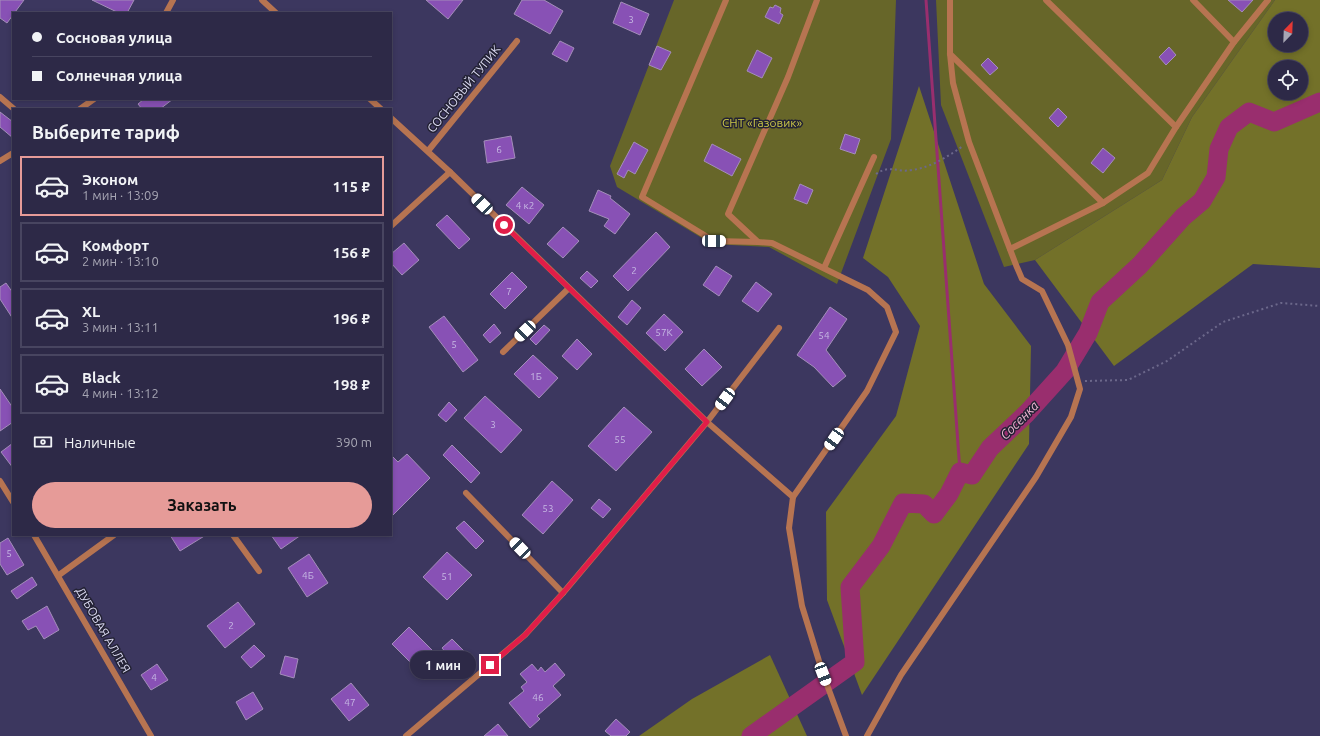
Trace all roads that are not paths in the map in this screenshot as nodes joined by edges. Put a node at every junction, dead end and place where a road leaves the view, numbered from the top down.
1 (173, 0) edge
2 (262, 0) edge
3 (726, 0) edge
4 (817, 0) edge
5 (950, 0) edge
6 (1046, 0) edge
7 (1193, 0) edge
8 (1268, 0) edge
9 (167, 12) edge
10 (275, 12) edge
11 (517, 41) dead end
12 (1234, 42) junction
13 (950, 54) junction
14 (0, 97) edge
15 (93, 100) edge
16 (371, 100) edge
17 (13, 108) edge
18 (81, 108) edge
19 (380, 108) edge
20 (392, 119) edge
21 (1176, 127) junction
22 (428, 151) junction
23 (12, 154) edge
24 (874, 157) dead end
25 (0, 161) edge
26 (450, 172) junction
27 (1103, 203) junction
28 (392, 225) edge
29 (758, 242) junction
30 (1010, 249) junction
31 (824, 268) junction
32 (568, 289) junction
33 (778, 328) dead end
34 (503, 352) dead end
35 (707, 422) junction
36 (0, 481) edge
37 (466, 493) dead end
38 (794, 497) junction
39 (12, 500) edge
40 (35, 536) edge
41 (113, 536) edge
42 (234, 536) edge
43 (260, 571) dead end
44 (59, 575) junction
45 (563, 593) junction
46 (151, 736) edge
47 (406, 736) edge
48 (846, 736) edge
49 (867, 736) edge

1 - 9 lane
2 - 10 lane
3 - 29 lane
4 - 29 lane
5 - 13 lane
6 - 21 lane
7 - 12 lane
8 - 12 lane
11 - 22 lane, СОСНОВЫЙ ТУПИК
12 - 21 lane
13 - 27 lane
13 - 30 lane
14 - 17 lane
15 - 18 lane
16 - 19 lane
20 - 22 lane
21 - 27 lane
22 - 26 lane
23 - 25 lane
24 - 31 lane
26 - 28 lane
26 - 32 lane
27 - 30 lane
29 - 31 lane
30 - 49 lane
31 - 38 lane
32 - 34 lane
32 - 35 lane
33 - 35 lane
35 - 38 lane
35 - 45 lane
36 - 39 lane
37 - 45 lane
38 - 48 lane
40 - 44 lane, ДУБОВАЯ АЛЛЕЯ
41 - 44 lane
42 - 43 lane
44 - 46 lane, ДУБОВАЯ АЛЛЕЯ
45 - 47 lane

